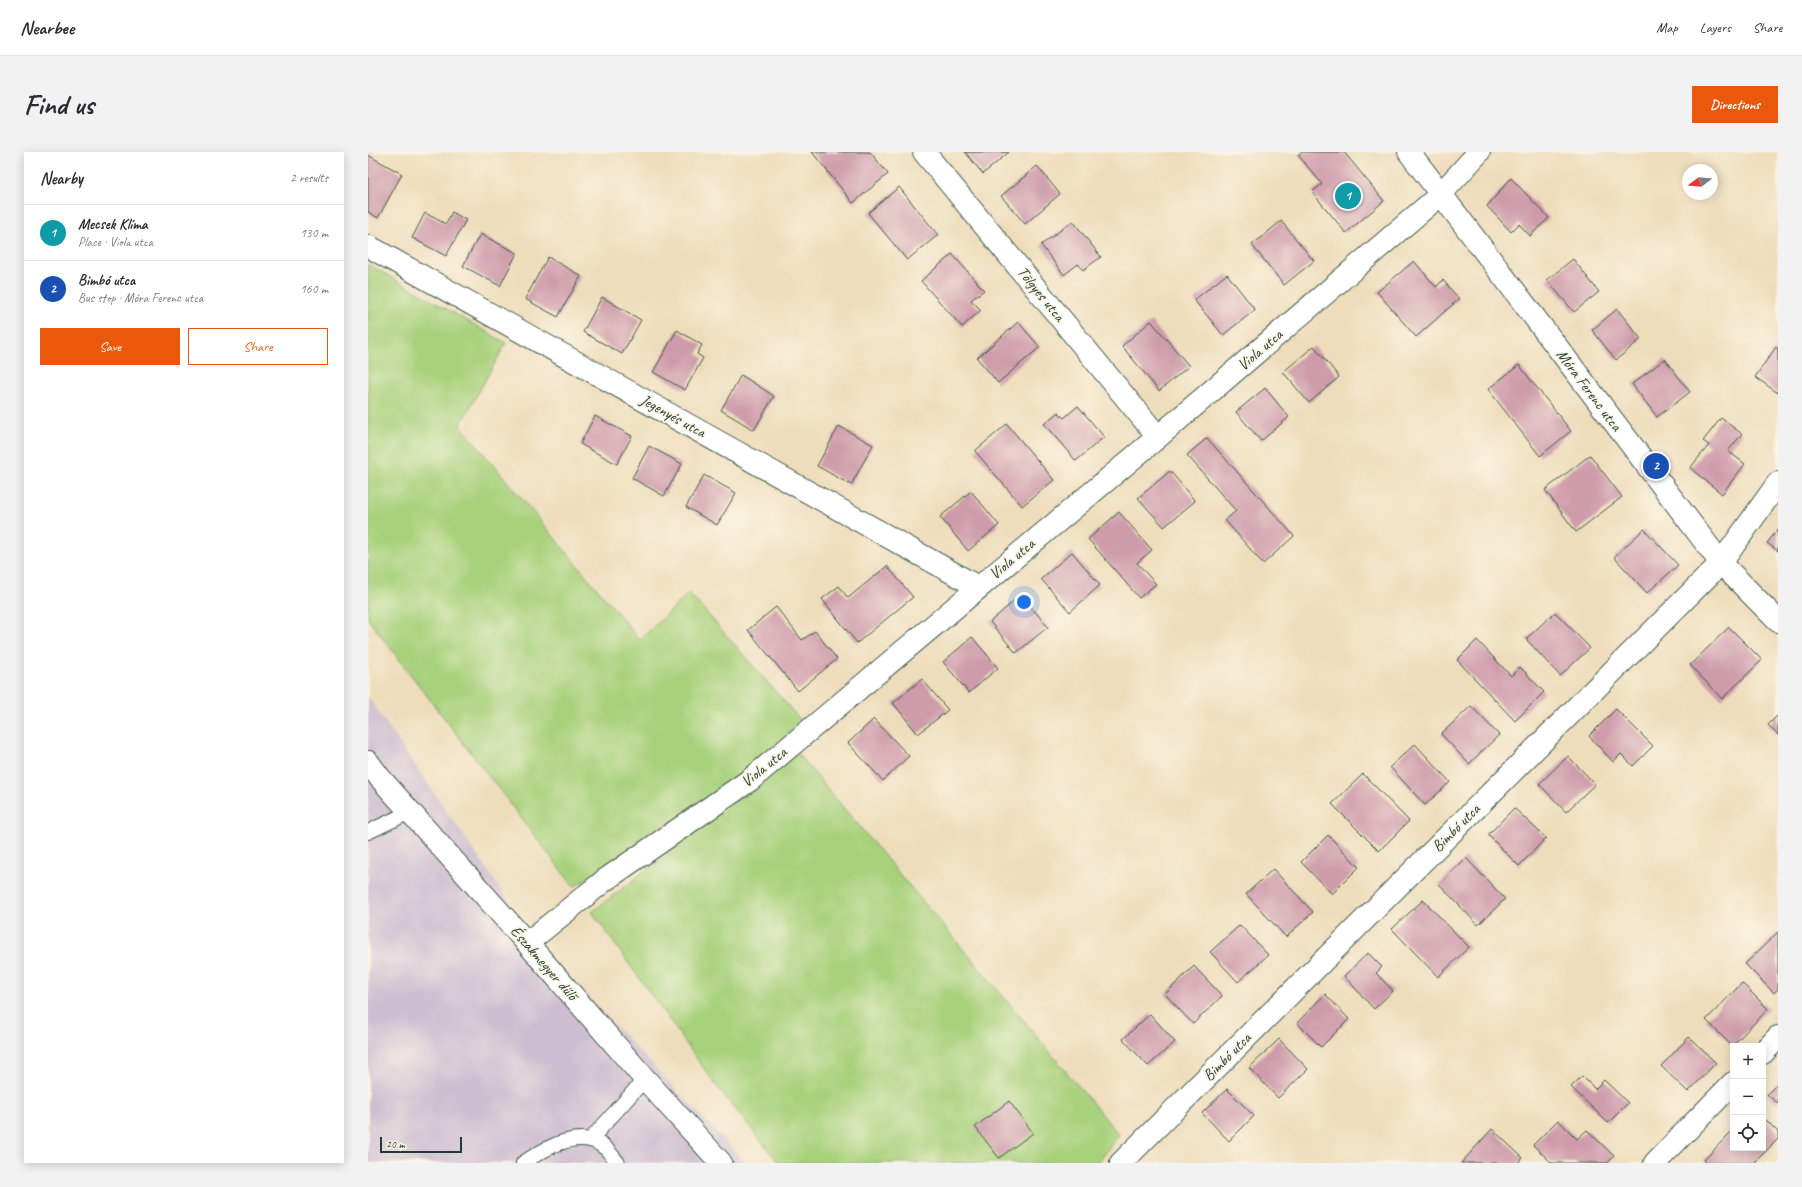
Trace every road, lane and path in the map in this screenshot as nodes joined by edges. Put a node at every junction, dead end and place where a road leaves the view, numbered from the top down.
1 (924, 152) edge
2 (1409, 152) edge
3 (1479, 152) edge
4 (1440, 195) junction
5 (368, 246) edge
6 (1158, 437) junction
7 (1778, 483) edge
8 (1721, 564) junction
9 (978, 587) junction
10 (1778, 621) edge
11 (368, 762) edge
12 (410, 812) junction
13 (368, 832) edge
14 (527, 943) junction
15 (1778, 1038) edge
16 (1766, 1050) edge
17 (645, 1079) junction
18 (1730, 1086) edge
19 (590, 1140) junction
20 (523, 1163) edge
21 (618, 1163) edge
22 (721, 1163) edge
23 (1121, 1163) edge
24 (1655, 1163) edge

1 - 6 street, Tölgyes utca
2 - 4 street, Móra Ferenc utca
3 - 4 street, Viola utca
4 - 6 street, Viola utca
4 - 8 street, Móra Ferenc utca
5 - 9 street, Jegenyés utca
6 - 9 street, Viola utca
7 - 8 street, Bimbó utca
8 - 10 street, Móra Ferenc utca
8 - 23 street, Bimbó utca
9 - 14 street, Viola utca
11 - 12 street, Északmegyer dűlő
12 - 13 lane
12 - 14 street, Északmegyer dűlő
14 - 17 street, Északmegyer dűlő
15 - 16 street
17 - 19 lane
17 - 22 street, Északmegyer dűlő
18 - 24 street
19 - 20 lane
19 - 21 lane

